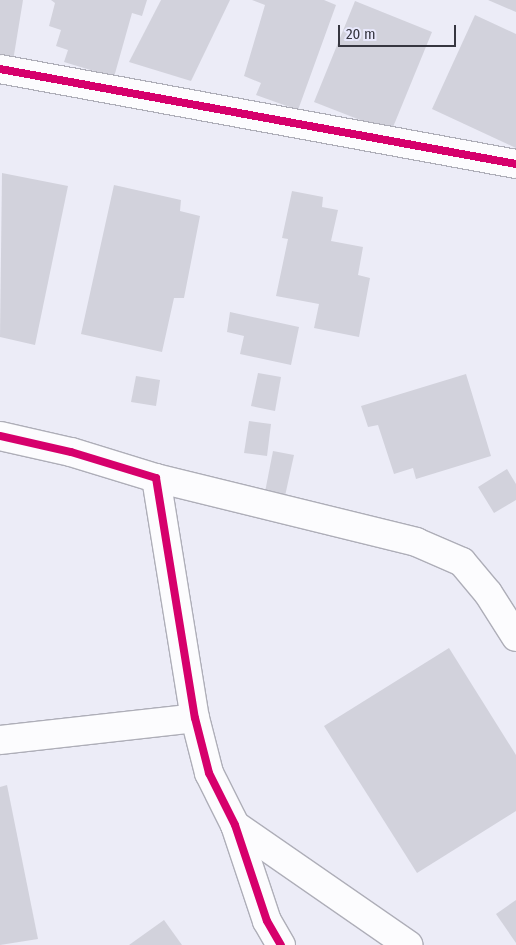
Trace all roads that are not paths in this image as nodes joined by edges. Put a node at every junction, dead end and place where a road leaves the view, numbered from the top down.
1 (0, 69) edge
2 (516, 164) edge
3 (0, 436) edge
4 (156, 478) junction
5 (516, 637) edge
6 (195, 718) junction
7 (0, 740) edge
8 (234, 825) junction
9 (281, 945) edge
10 (408, 945) edge

1 - 2 street
3 - 4 street
4 - 5 street
4 - 6 street
6 - 7 street
6 - 8 street
8 - 9 street
8 - 10 street

